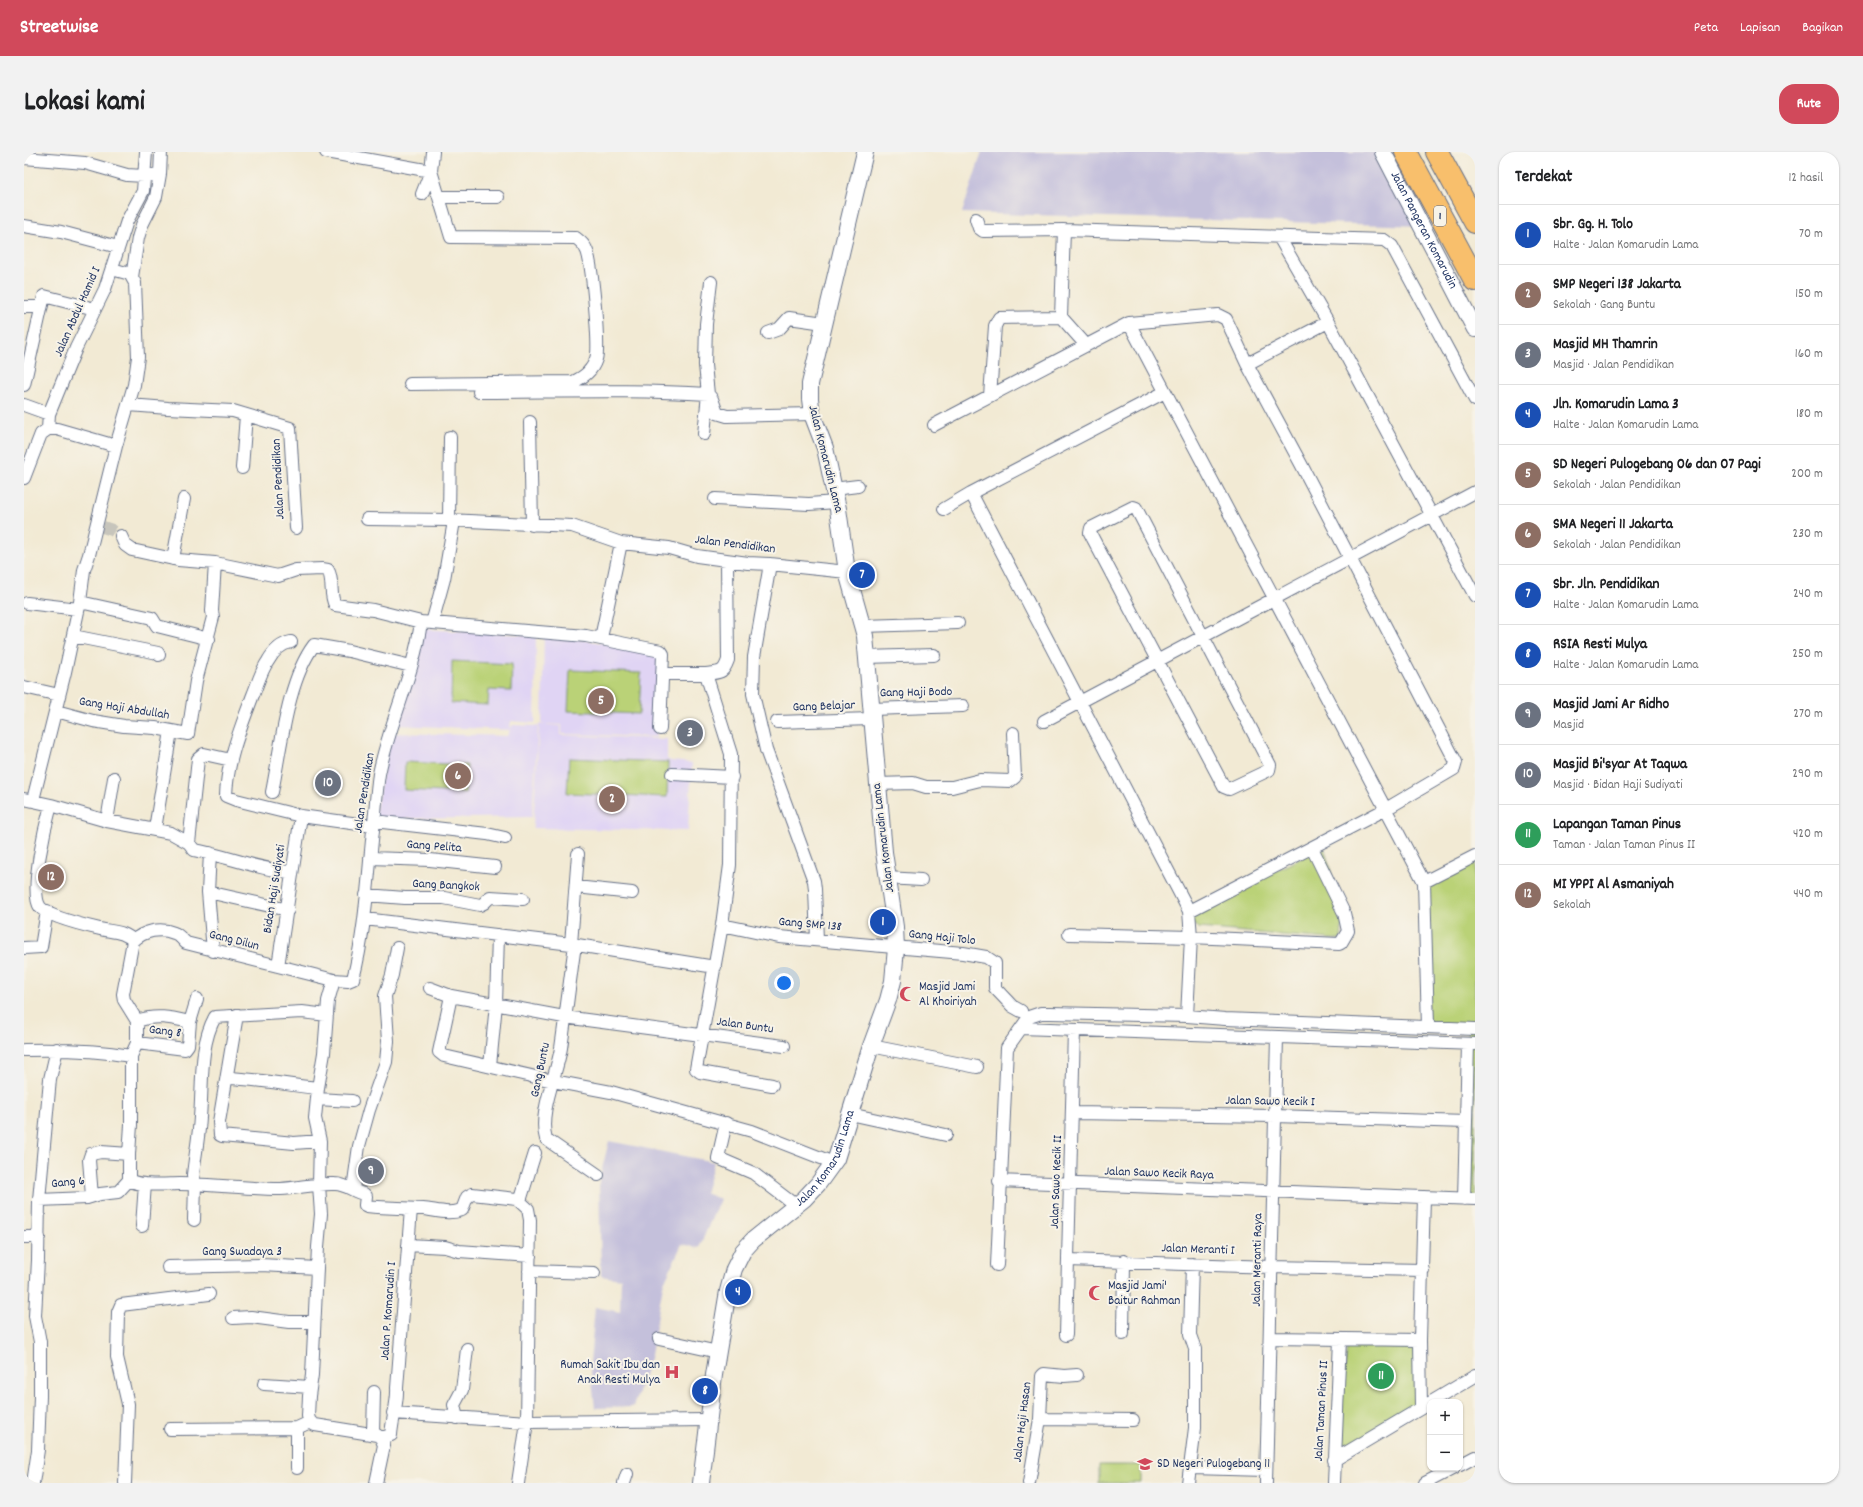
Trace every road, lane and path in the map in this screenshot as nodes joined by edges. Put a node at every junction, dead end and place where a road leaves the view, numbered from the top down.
1 (144, 152) edge
2 (161, 152) edge
3 (326, 152) edge
4 (433, 152) edge
5 (865, 152) edge
6 (1383, 152) edge
7 (1406, 152) edge
8 (1437, 152) edge
9 (24, 158) edge
10 (431, 170) junction
11 (160, 174) junction
12 (144, 176) junction
13 (422, 194) dead end
14 (440, 197) junction
15 (498, 197) dead end
16 (976, 220) dead end
17 (1475, 222) edge
18 (24, 226) edge
19 (1064, 230) junction
20 (1279, 236) junction
21 (118, 247) junction
22 (113, 269) junction
23 (131, 276) junction
24 (1475, 280) edge
25 (711, 282) dead end
26 (24, 307) edge
27 (41, 307) junction
28 (95, 309) junction
29 (1061, 317) junction
30 (1328, 322) junction
31 (824, 323) junction
32 (1129, 323) junction
33 (1475, 329) edge
34 (768, 334) dead end
35 (1086, 346) junction
36 (1247, 364) junction
37 (410, 384) dead end
38 (24, 385) edge
39 (422, 392) dead end
40 (1166, 392) junction
41 (708, 394) junction
42 (990, 396) junction
43 (1475, 400) edge
44 (129, 404) junction
45 (24, 405) edge
46 (49, 414) junction
47 (812, 414) junction
48 (246, 415) junction
49 (530, 422) dead end
50 (934, 425) dead end
51 (48, 429) junction
52 (704, 434) dead end
53 (450, 437) dead end
54 (116, 446) junction
55 (242, 468) dead end
56 (24, 478) edge
57 (858, 486) dead end
58 (1475, 492) edge
59 (971, 493) junction
60 (835, 496) junction
61 (184, 499) dead end
62 (715, 499) dead end
63 (944, 509) dead end
64 (1432, 515) junction
65 (367, 519) dead end
66 (452, 520) junction
67 (532, 525) junction
68 (296, 528) dead end
69 (121, 536) tunnel mouth
70 (621, 543) junction
71 (1350, 558) junction
72 (173, 559) junction
73 (727, 560) junction
74 (215, 563) junction
75 (770, 564) junction
76 (847, 572) junction
77 (1475, 596) edge
78 (1274, 598) junction
79 (26, 603) dead end
80 (79, 606) junction
81 (427, 623) junction
82 (958, 623) dead end
83 (863, 626) junction
84 (74, 636) junction
85 (1202, 637) junction
86 (601, 638) junction
87 (209, 639) junction
88 (291, 642) dead end
89 (159, 655) dead end
90 (934, 655) dead end
91 (866, 657) junction
92 (1157, 660) junction
93 (411, 666) junction
94 (662, 674) junction
95 (706, 674) junction
96 (24, 687) edge
97 (59, 695) junction
98 (1081, 701) junction
99 (963, 706) dead end
100 (56, 711) junction
101 (871, 714) junction
102 (1044, 720) dead end
103 (777, 722) dead end
104 (660, 729) dead end
105 (171, 731) junction
106 (1012, 733) dead end
107 (232, 760) junction
108 (672, 774) dead end
109 (732, 777) junction
110 (114, 778) dead end
111 (877, 784) junction
112 (272, 792) dead end
113 (28, 799) edge
114 (51, 804) junction
115 (1386, 809) junction
116 (300, 816) junction
117 (107, 821) junction
118 (373, 824) junction
119 (154, 829) junction
120 (505, 838) dead end
121 (189, 843) junction
122 (1312, 848) junction
123 (210, 853) junction
124 (578, 854) dead end
125 (1475, 856) edge
126 (370, 858) junction
127 (495, 867) dead end
128 (292, 872) junction
129 (887, 878) junction
130 (921, 880) dead end
131 (1424, 882) junction
132 (576, 887) junction
133 (208, 892) junction
134 (632, 893) dead end
135 (366, 895) junction
136 (523, 899) dead end
137 (288, 910) junction
138 (47, 911) junction
139 (1189, 911) junction
140 (365, 918) junction
141 (722, 925) junction
142 (1069, 934) dead end
143 (498, 935) junction
144 (1191, 937) junction
145 (817, 940) junction
146 (133, 941) junction
147 (573, 944) junction
148 (24, 948) edge
149 (397, 948) dead end
150 (896, 948) junction
151 (213, 951) junction
152 (278, 966) junction
153 (715, 966) junction
154 (334, 980) junction
155 (351, 980) joint
156 (430, 988) dead end
157 (451, 996) junction
158 (197, 999) dead end
159 (496, 1004) junction
160 (1021, 1011) dead end
161 (237, 1014) junction
162 (327, 1015) junction
163 (1187, 1016) junction
164 (564, 1017) junction
165 (1225, 1019) junction
166 (137, 1021) junction
167 (190, 1022) junction
168 (1346, 1024) junction
169 (1428, 1027) junction
170 (1021, 1028) junction
171 (1475, 1029) edge
172 (1074, 1030) junction
173 (703, 1035) junction
174 (1225, 1035) junction
175 (1277, 1037) junction
176 (1345, 1039) junction
177 (137, 1043) junction
178 (1471, 1044) edge
179 (784, 1046) dead end
180 (871, 1046) junction
181 (57, 1049) junction
182 (24, 1050) edge
183 (131, 1056) junction
184 (490, 1066) junction
185 (977, 1067) dead end
186 (227, 1078) junction
187 (553, 1081) junction
188 (772, 1085) dead end
189 (317, 1094) junction
190 (352, 1101) dead end
191 (1073, 1113) junction
192 (850, 1114) junction
193 (1275, 1116) junction
194 (1466, 1122) junction
195 (726, 1123) junction
196 (946, 1135) dead end
197 (320, 1142) junction
198 (536, 1153) dead end
199 (129, 1154) junction
200 (834, 1163) junction
201 (598, 1175) dead end
202 (129, 1180) junction
203 (999, 1181) junction
204 (145, 1184) junction
205 (195, 1184) junction
206 (319, 1185) junction
207 (1070, 1185) junction
208 (353, 1189) junction
209 (1273, 1192) junction
210 (92, 1196) junction
211 (1424, 1197) junction
212 (1470, 1199) edge
213 (39, 1200) junction
214 (520, 1201) junction
215 (795, 1205) junction
216 (411, 1209) junction
217 (194, 1220) dead end
218 (142, 1226) dead end
219 (24, 1237) edge
220 (39, 1237) junction
221 (408, 1245) junction
222 (530, 1256) junction
223 (1068, 1260) junction
224 (1124, 1261) junction
225 (997, 1264) dead end
226 (1192, 1264) junction
227 (168, 1267) dead end
228 (1271, 1267) junction
229 (317, 1268) junction
230 (1423, 1270) junction
231 (529, 1271) junction
232 (594, 1273) dead end
233 (209, 1294) dead end
234 (233, 1318) dead end
235 (314, 1322) junction
236 (1123, 1334) dead end
237 (1066, 1335) dead end
238 (1270, 1338) junction
239 (659, 1339) dead end
240 (1340, 1339) junction
241 (1420, 1340) junction
242 (467, 1349) dead end
243 (718, 1352) junction
244 (1077, 1375) dead end
245 (1475, 1376) edge
246 (264, 1384) dead end
247 (310, 1387) junction
248 (374, 1392) dead end
249 (1420, 1407) junction
250 (393, 1413) junction
251 (457, 1418) junction
252 (1040, 1419) junction
253 (708, 1420) junction
254 (1133, 1420) dead end
255 (310, 1422) junction
256 (527, 1422) junction
257 (297, 1428) junction
258 (170, 1429) dead end
259 (377, 1436) junction
260 (1475, 1457) edge
261 (1334, 1460) junction
262 (1463, 1463) edge
263 (297, 1468) dead end
264 (1191, 1468) junction
265 (1266, 1470) junction
266 (1448, 1471) edge
267 (33, 1483) edge
268 (125, 1483) edge
269 (376, 1483) edge
270 (518, 1483) edge
271 (701, 1483) edge
272 (1029, 1483) edge
273 (1188, 1483) edge
274 (1266, 1483) edge
275 (1334, 1483) edge
276 (1425, 1483) edge

1 - 12 street, Jalan Abdul Hamid I
2 - 11 street
3 - 10 street
4 - 10 street
5 - 31 street, Jalan Komarudin Lama
6 - 33 street, Jalan Pangeran Komarudin
7 - 24 highway, 1
8 - 17 highway, 1
9 - 12 street
10 - 13 street
10 - 14 street
11 - 12 street
11 - 23 street
12 - 21 street, Jalan Abdul Hamid I
14 - 15 street
14 - 37 street
16 - 19 street
18 - 21 street
19 - 20 street
19 - 29 street
20 - 30 street
20 - 43 street
21 - 22 street, Jalan Abdul Hamid I
22 - 23 street
22 - 28 street, Jalan Abdul Hamid I
23 - 44 street
25 - 41 street
26 - 27 street
27 - 28 street
27 - 38 street
28 - 46 street, Jalan Abdul Hamid I
29 - 35 street
29 - 42 street
30 - 36 street
30 - 64 street
31 - 34 street
31 - 47 street, Jalan Komarudin Lama
32 - 35 street
32 - 36 street
32 - 40 street
35 - 42 street
36 - 71 street
39 - 41 street
40 - 59 street
40 - 78 street
41 - 47 street
41 - 52 street
42 - 50 street
44 - 48 street
44 - 54 street
45 - 46 street
46 - 51 street, Jalan Abdul Hamid I
47 - 60 street, Jalan Komarudin Lama
48 - 55 street
48 - 68 street, Jalan Pendidikan
49 - 67 street
51 - 54 street
51 - 56 street
53 - 66 street
54 - 80 street
57 - 60 street
58 - 64 street
59 - 63 street
59 - 98 street
60 - 62 street
60 - 76 street, Jalan Komarudin Lama
61 - 72 street
64 - 71 street
64 - 77 street
65 - 66 street, Jalan Pendidikan
66 - 67 street, Jalan Pendidikan
66 - 81 street, Jalan Pendidikan
67 - 70 street, Jalan Pendidikan
69 - 72 street
70 - 73 street, Jalan Pendidikan
70 - 86 street
71 - 78 street
71 - 115 street
72 - 74 street
73 - 75 street, Jalan Pendidikan
73 - 95 street
74 - 81 street
74 - 87 street
75 - 76 street, Jalan Pendidikan
75 - 145 street
76 - 83 street, Jalan Komarudin Lama
78 - 85 street
78 - 115 street
79 - 80 street
80 - 84 street
80 - 87 street
81 - 86 street
81 - 93 street, Jalan Pendidikan
82 - 83 street
83 - 91 street, Jalan Komarudin Lama
84 - 89 street
84 - 97 street
85 - 92 street
85 - 92 street
85 - 92 street
86 - 94 street
87 - 105 street, Gang Haji Abdullah
88 - 107 street
90 - 91 street
91 - 101 street, Jalan Komarudin Lama
92 - 98 street
93 - 112 street
93 - 118 street, Jalan Pendidikan
94 - 95 street
94 - 104 street
95 - 109 street
96 - 97 street
97 - 100 street
98 - 102 street
98 - 139 street
99 - 101 street, Gang Haji Bodo
100 - 105 street, Gang Haji Abdullah
100 - 113 street
101 - 103 street, Gang Belajar
101 - 111 street, Jalan Komarudin Lama
105 - 119 street
106 - 111 street
107 - 116 street
107 - 121 street
108 - 109 street
109 - 141 street
110 - 117 street
111 - 129 street, Jalan Komarudin Lama
113 - 114 street
114 - 117 street
114 - 138 street
115 - 122 street
115 - 131 street
116 - 118 street
116 - 128 street, Bidan Haji Sudiyati
117 - 119 street
118 - 120 street
118 - 126 street, Jalan Pendidikan
119 - 121 street
121 - 123 street
122 - 139 street
122 - 144 street
123 - 128 street
123 - 133 street
124 - 132 street, Gang Buntu
125 - 131 street
126 - 127 street, Gang Pelita
126 - 135 street, Jalan Pendidikan
128 - 137 street, Bidan Haji Sudiyati
129 - 130 street
129 - 150 street, Jalan Komarudin Lama
131 - 169 street
132 - 134 street
132 - 147 street, Gang Buntu
133 - 137 street
133 - 151 street
135 - 136 street, Gang Bangkok
135 - 140 street, Jalan Pendidikan
137 - 152 street, Bidan Haji Sudiyati
138 - 146 street
138 - 148 street
139 - 144 street
140 - 143 street
140 - 155 street, Jalan Pendidikan
141 - 145 street, Gang SMP 138
141 - 153 street
142 - 144 street
143 - 147 street
143 - 159 street
144 - 163 street
145 - 150 street, Gang SMP 138
146 - 151 street, Gang Dilun
146 - 166 street
147 - 153 street
147 - 164 street, Gang Buntu
149 - 208 street
150 - 160 street, Gang Haji Tolo
150 - 180 street, Jalan Komarudin Lama
151 - 152 street, Gang Dilun
152 - 154 street, Gang Dilun
153 - 173 street
154 - 155 street, Gang Dilun
154 - 162 street
156 - 157 street, Jalan Buntu
157 - 159 street, Jalan Buntu
157 - 184 street
158 - 167 street
159 - 164 street, Jalan Buntu
159 - 184 street
161 - 162 street
161 - 186 street
161 - 205 street
162 - 189 street
163 - 165 street
163 - 170 street
164 - 173 street, Jalan Buntu
164 - 187 street, Gang Buntu
165 - 168 street
165 - 174 street
166 - 167 street
166 - 177 street
167 - 177 street, Gang 8
168 - 169 street
168 - 176 street
169 - 171 street
170 - 172 street
170 - 203 street
172 - 174 street
172 - 191 street, Jalan Sawo Kecik II
173 - 179 street, Jalan Buntu
173 - 188 street
174 - 175 street
175 - 176 street
175 - 193 street, Jalan Meranti Raya
176 - 178 street
177 - 183 street
178 - 194 street
180 - 185 street
180 - 192 street, Jalan Komarudin Lama
181 - 182 street
181 - 183 street
181 - 213 street
183 - 199 street
184 - 187 street
186 - 189 street
186 - 197 street
187 - 195 street
187 - 201 street, Gang Buntu
189 - 190 street
189 - 197 street
191 - 193 street, Jalan Sawo Kecik I
191 - 207 street, Jalan Sawo Kecik II
192 - 196 street
192 - 200 street, Jalan Komarudin Lama
193 - 194 street, Jalan Sawo Kecik I
193 - 209 street, Jalan Meranti Raya
194 - 212 street
195 - 200 street
195 - 215 street
197 - 206 street
198 - 214 street
199 - 202 street
199 - 210 street, Gang 6
200 - 215 street, Jalan Komarudin Lama
202 - 204 street
202 - 210 street
203 - 207 street, Jalan Sawo Kecik Raya
203 - 225 street
204 - 205 street
204 - 218 street
205 - 206 street
205 - 217 street
206 - 208 street
206 - 229 street
207 - 209 street, Jalan Sawo Kecik Raya
207 - 223 street, Jalan Sawo Kecik II
208 - 216 street
209 - 211 street, Jalan Sawo Kecik Raya
209 - 228 street, Jalan Meranti Raya
210 - 213 street, Gang 6
211 - 212 street, Jalan Sawo Kecik Raya
211 - 230 street
213 - 220 street
214 - 216 street
214 - 222 street
215 - 243 street, Jalan Komarudin Lama
216 - 221 street, Jalan P. Komarudin I
219 - 220 street
220 - 267 street
221 - 222 street
221 - 250 street, Jalan P. Komarudin I
222 - 231 street
223 - 224 street, Jalan Meranti I
223 - 237 street, Jalan Sawo Kecik II
224 - 226 street, Jalan Meranti I
224 - 236 street
226 - 228 street, Jalan Meranti I
226 - 264 street
227 - 229 street, Gang Swadaya 3
228 - 230 street, Jalan Meranti I
228 - 238 street, Jalan Meranti Raya
229 - 235 street
230 - 241 street
231 - 232 street
231 - 256 street
233 - 268 street
234 - 235 street
235 - 247 street
238 - 240 street
238 - 265 street, Jalan Meranti Raya
239 - 243 street
240 - 241 street
240 - 261 street, Jalan Taman Pinus II
241 - 249 street
242 - 251 street
243 - 253 street, Jalan Komarudin Lama
244 - 252 street, Jalan Haji Hasan
245 - 249 street
246 - 247 street
247 - 255 street
248 - 259 street
249 - 261 street
250 - 251 street
250 - 259 street, Jalan P. Komarudin I
251 - 256 street
252 - 254 street
252 - 272 street, Jalan Haji Hasan
253 - 256 street
253 - 271 street, Jalan Komarudin Lama
255 - 257 street
255 - 259 street
256 - 270 street
257 - 258 street
257 - 263 street
259 - 269 street
260 - 262 street
261 - 275 street, Jalan Taman Pinus II
264 - 265 street
264 - 273 street
265 - 274 street, Jalan Meranti Raya
266 - 276 street

